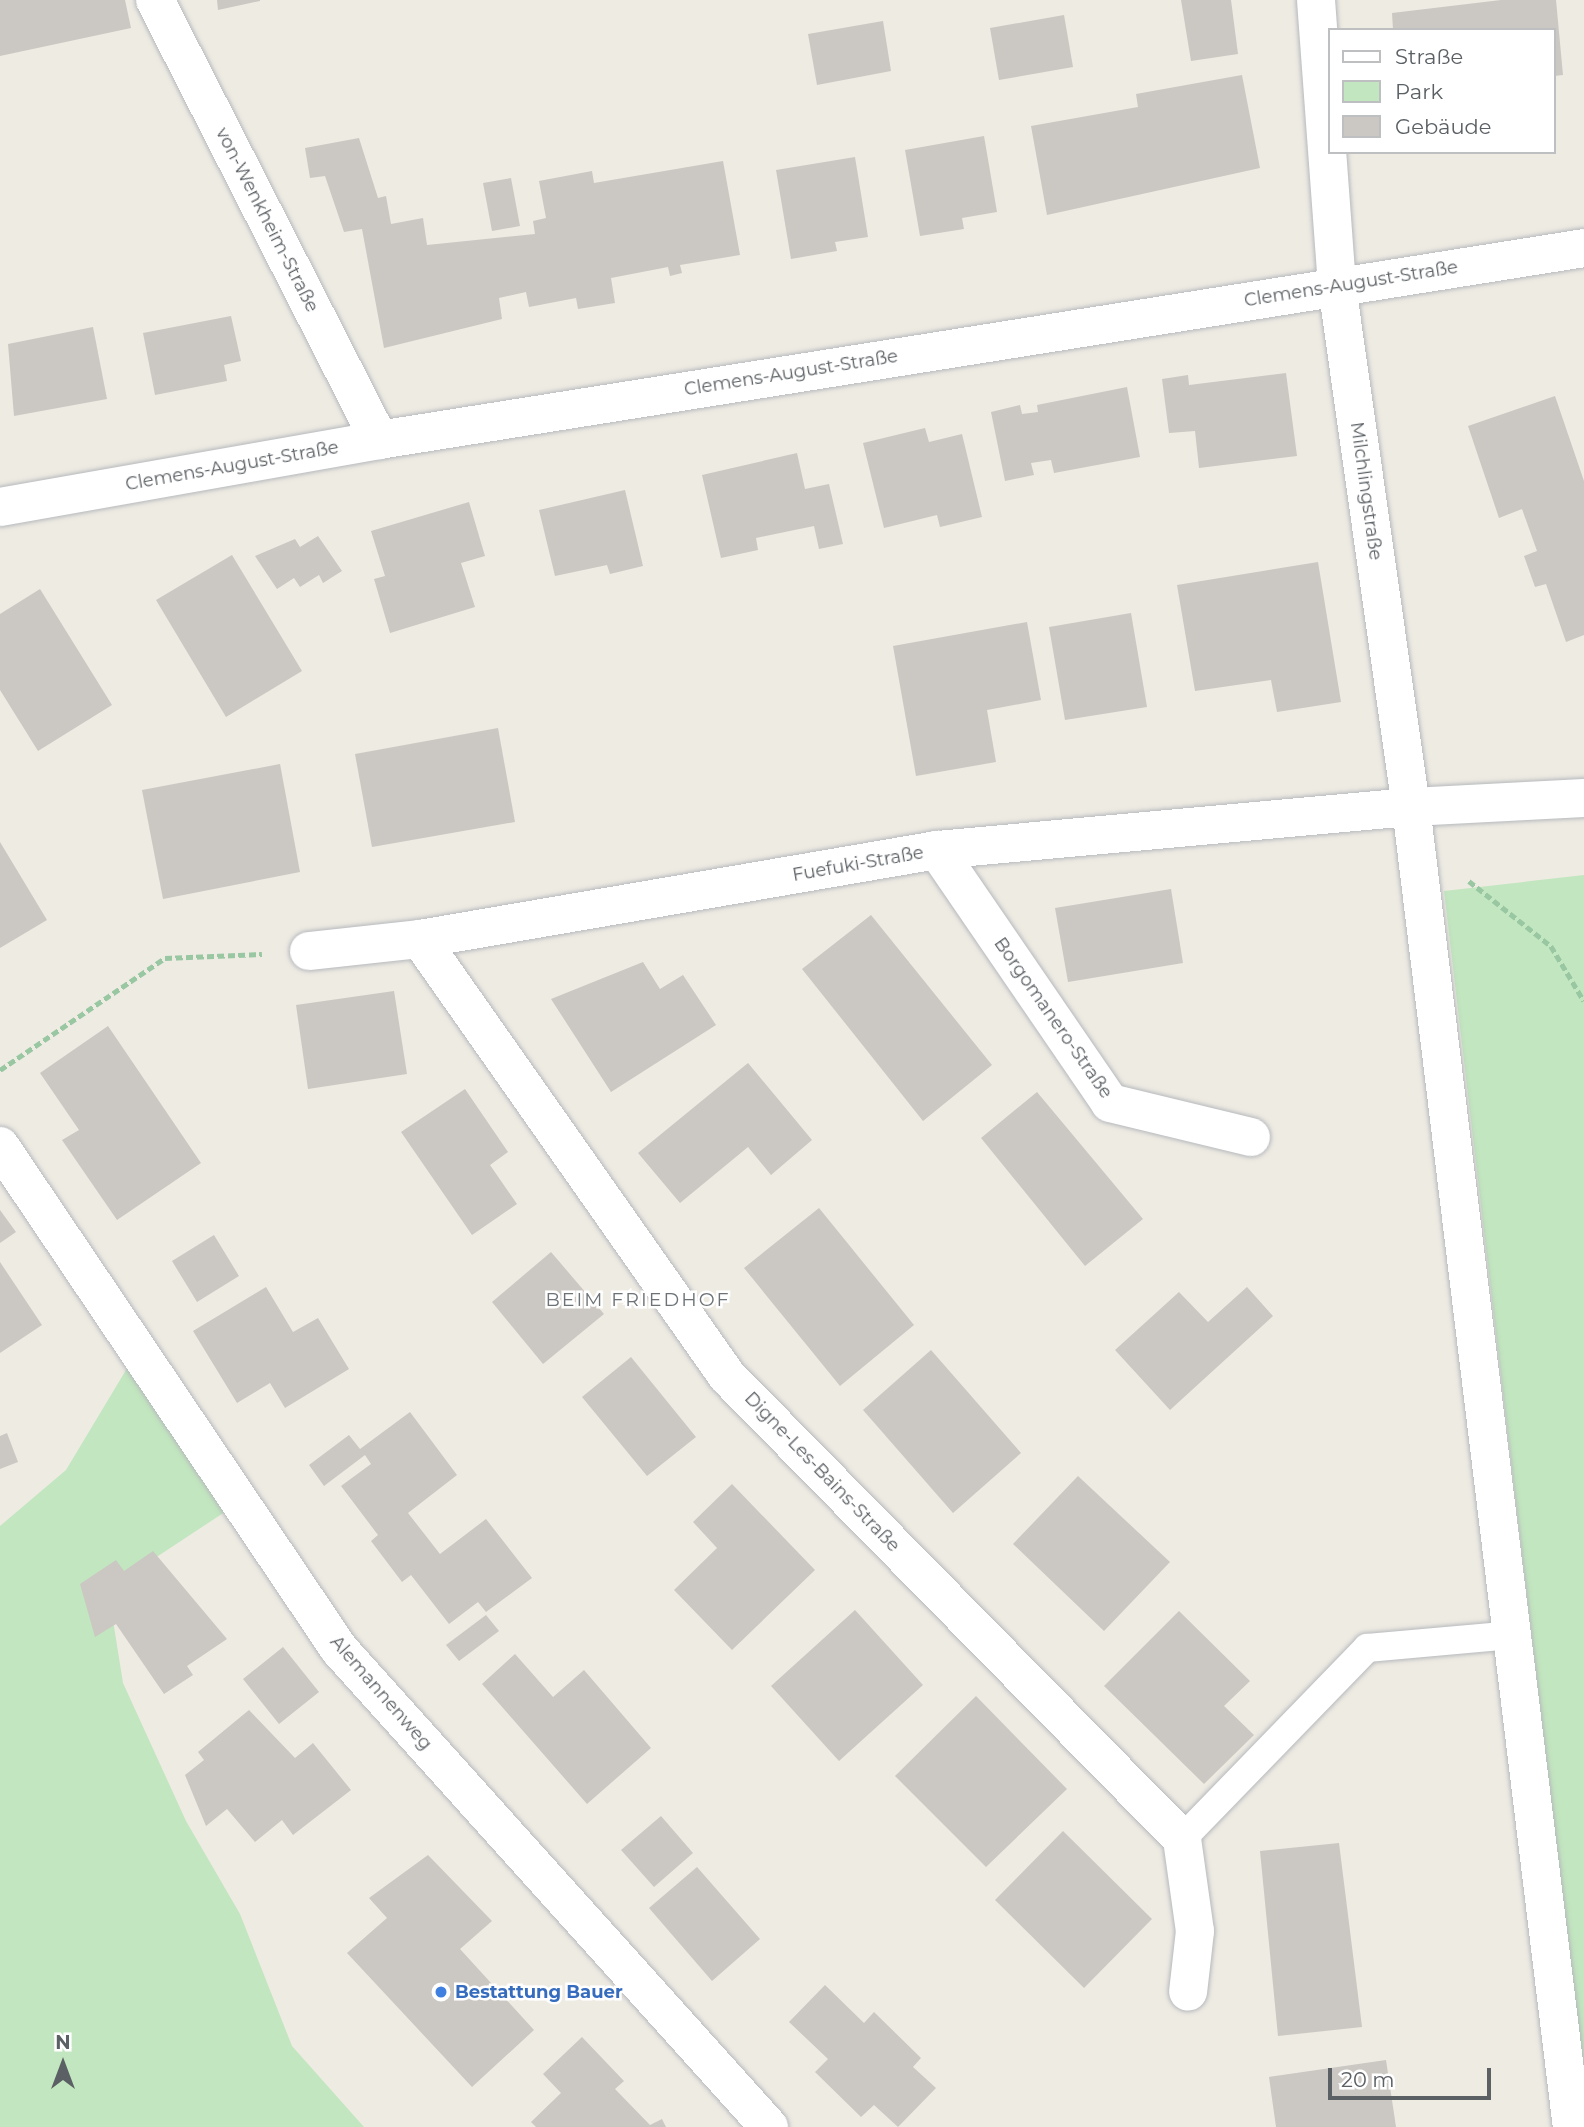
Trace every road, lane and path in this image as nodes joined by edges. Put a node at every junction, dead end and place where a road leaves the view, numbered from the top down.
1 (155, 0) edge
2 (1316, 0) edge
3 (1584, 248) edge
4 (1337, 286) junction
5 (379, 440) junction
6 (0, 507) edge
7 (1584, 798) edge
8 (1411, 807) junction
9 (937, 850) junction
10 (1417, 852) junction
11 (420, 939) junction
12 (309, 951) joint
13 (1584, 1001) edge
14 (0, 1070) edge
15 (1251, 1137) dead end
16 (0, 1146) edge
17 (1514, 1635) junction
18 (1182, 1839) junction
19 (1188, 1992) dead end
20 (769, 2127) edge
21 (1572, 2127) edge

1 - 5 street, von-Wenkheim-Straße
2 - 4 street, Milchlingstraße
3 - 4 street, Clemens-August-Straße
4 - 5 street, Clemens-August-Straße
4 - 8 street, Milchlingstraße
5 - 6 street, Clemens-August-Straße
7 - 8 street
8 - 9 street, Fuefuki-Straße
8 - 10 street, Milchlingstraße
9 - 11 street, Fuefuki-Straße
9 - 15 street, Borgomanero-Straße
10 - 13 path
10 - 17 street, Milchlingstraße
11 - 12 street, Fuefuki-Straße
11 - 18 street, Digne-Les-Bains-Straße
12 - 14 path
16 - 20 street, Alemannenweg
17 - 18 lane
17 - 21 street, Milchlingstraße
18 - 19 street

